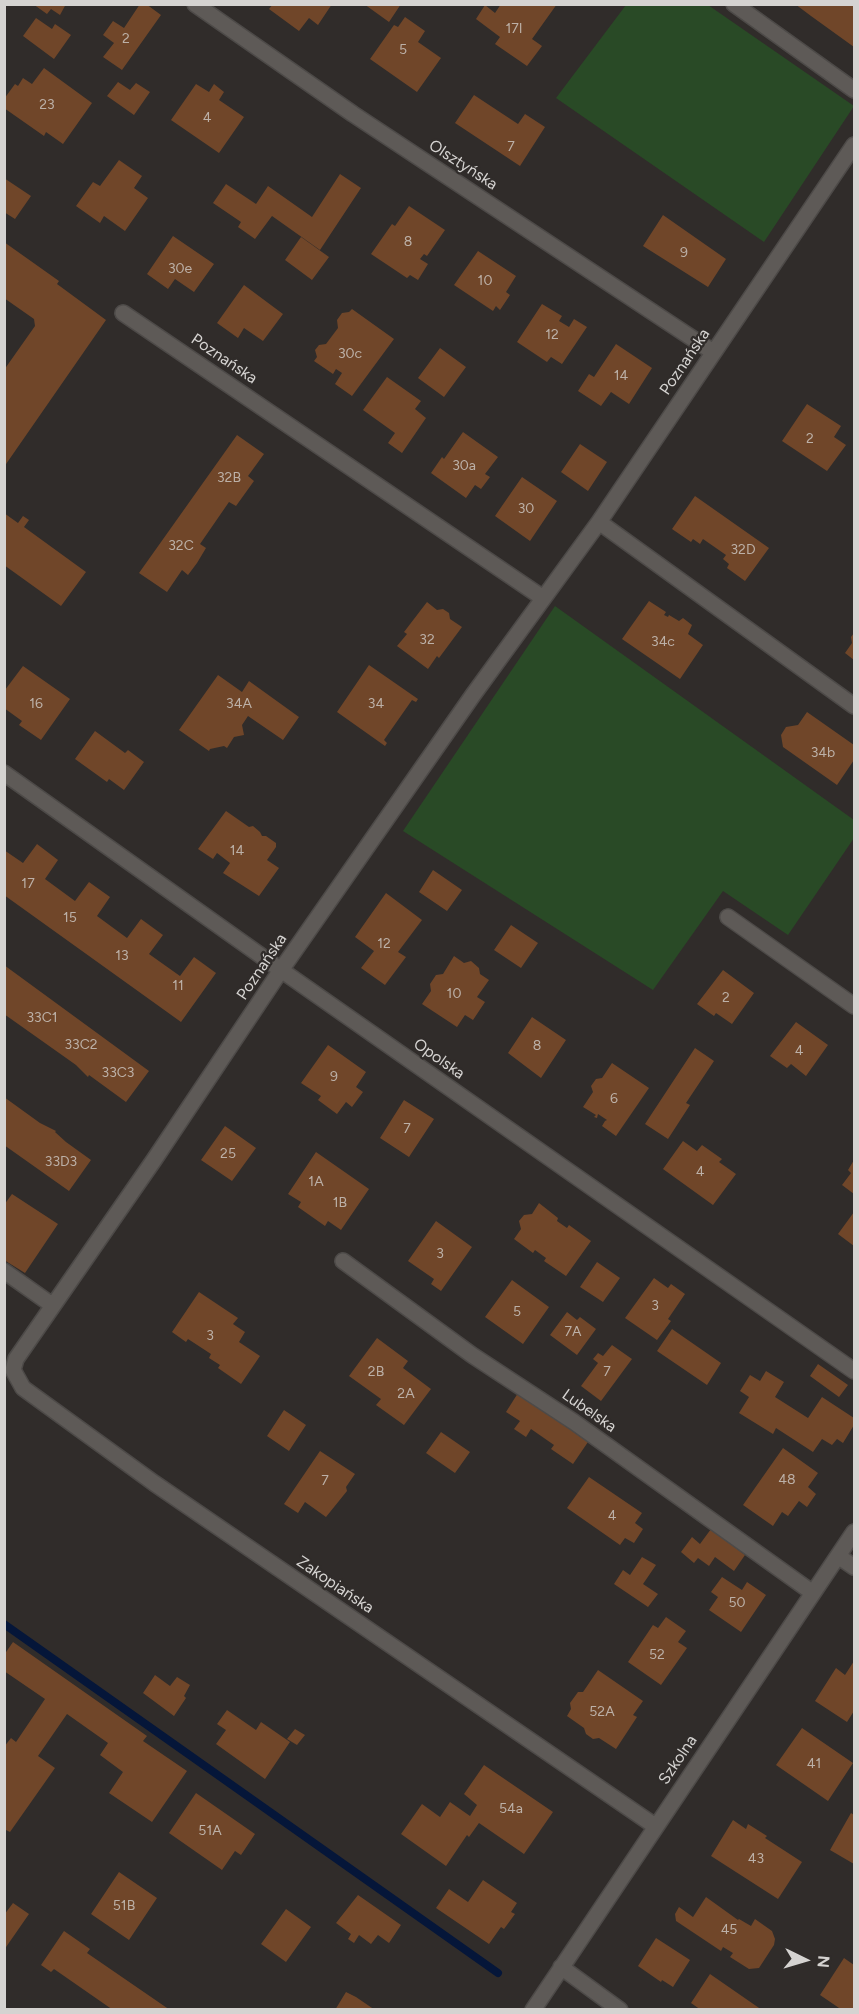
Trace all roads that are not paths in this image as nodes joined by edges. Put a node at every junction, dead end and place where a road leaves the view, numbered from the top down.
1 (195, 4) edge
2 (734, 4) edge
3 (855, 90) edge
4 (855, 145) edge
5 (123, 313) dead end
6 (713, 352) junction
7 (599, 522) junction
8 (543, 598) junction
9 (855, 706) edge
10 (4, 773) edge
11 (728, 917) dead end
12 (281, 970) junction
13 (855, 1006) edge
14 (343, 1261) dead end
15 (4, 1271) edge
16 (52, 1305) junction
17 (16, 1359) joint
18 (855, 1371) edge
19 (855, 1532) edge
20 (838, 1556) junction
21 (855, 1567) edge
22 (813, 1593) junction
23 (655, 1827) junction
24 (561, 1967) junction
25 (533, 2010) edge
26 (620, 2010) edge

1 - 6 street, Olsztyńska
2 - 3 street
4 - 6 street, Poznańska
5 - 8 street, Poznańska
6 - 7 street, Poznańska
7 - 8 street, Poznańska
7 - 9 street
8 - 12 street, Poznańska
10 - 12 street, Opolska
11 - 13 street
12 - 16 street, Poznańska
12 - 18 street, Opolska
14 - 22 street, Lubelska
15 - 16 street
16 - 17 street, Poznańska
17 - 23 street, Zakopiańska
19 - 20 street, Szkolna
20 - 21 street
20 - 22 street, Szkolna
22 - 23 street, Szkolna
23 - 24 street, Szkolna
24 - 25 street, Szkolna
24 - 26 street

